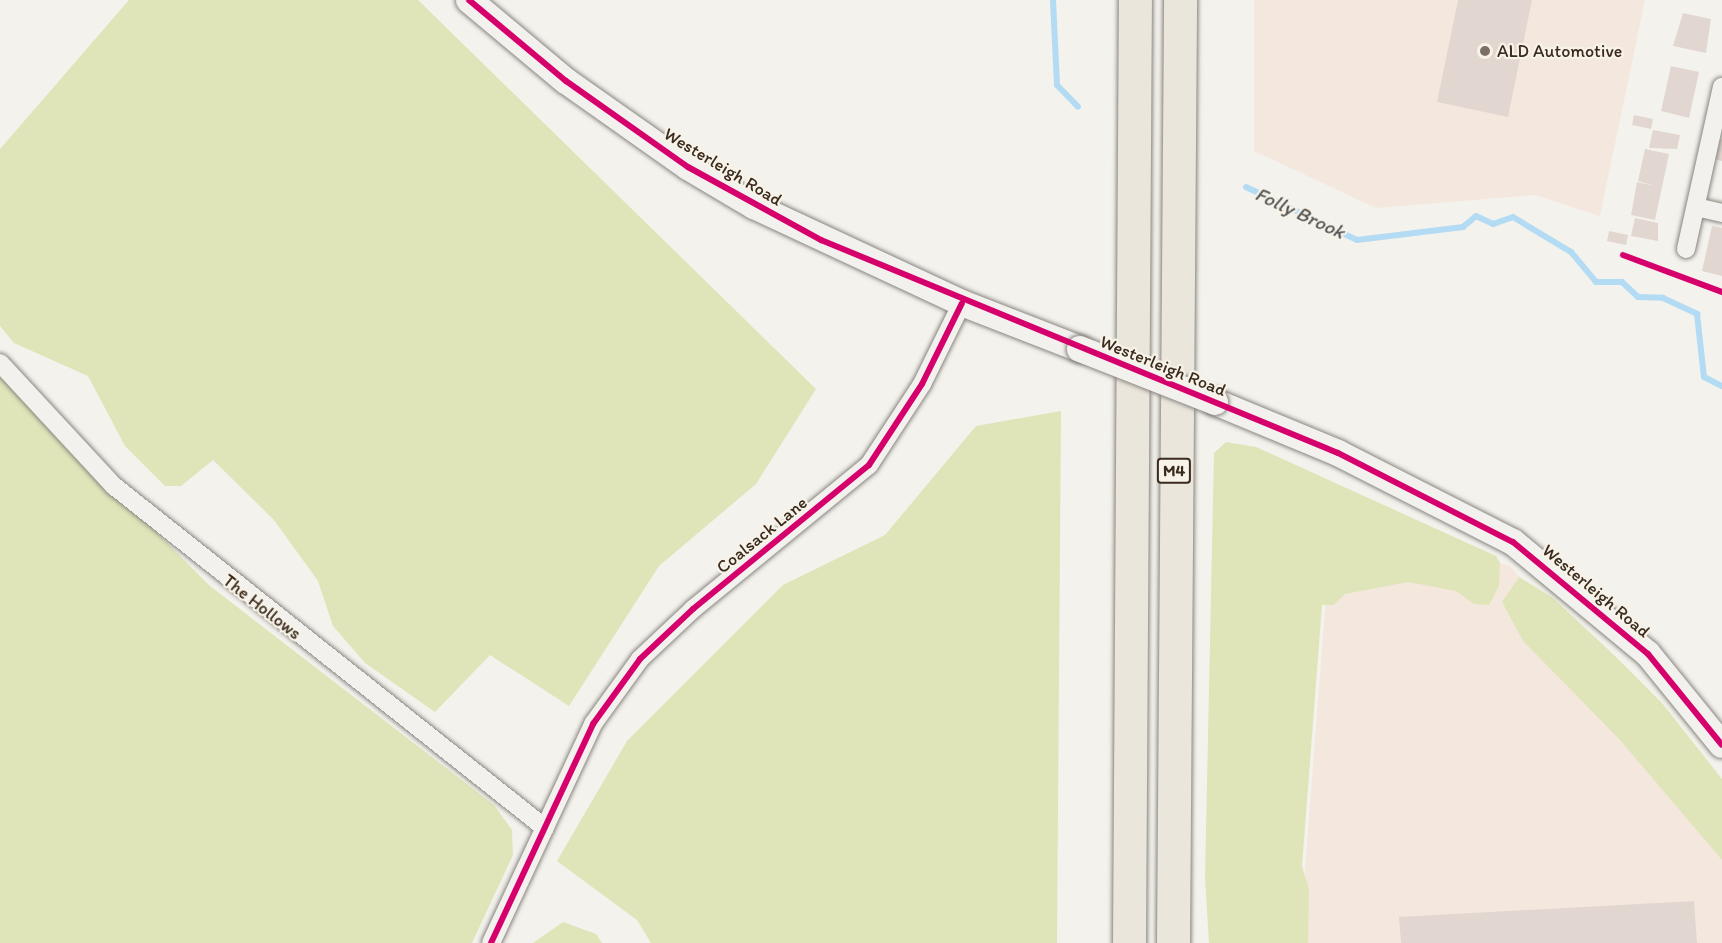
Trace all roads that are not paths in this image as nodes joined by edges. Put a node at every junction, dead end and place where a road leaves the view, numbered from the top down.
1 (469, 0) edge
2 (1135, 0) edge
3 (1180, 0) edge
4 (1722, 87) edge
5 (1696, 207) junction
6 (1722, 213) edge
7 (1686, 249) dead end
8 (962, 303) junction
9 (0, 363) edge
10 (1722, 745) edge
11 (545, 828) junction
12 (491, 943) edge
13 (1129, 943) edge
14 (1173, 943) edge

1 - 8 street, Westerleigh Road
2 - 13 highway, M4
3 - 14 highway, M4
4 - 5 street
5 - 6 street
5 - 7 street
8 - 10 street, Westerleigh Road, bridge
8 - 11 street, Coalsack Lane
9 - 11 street, The Hollows
11 - 12 street, Coalsack Lane

